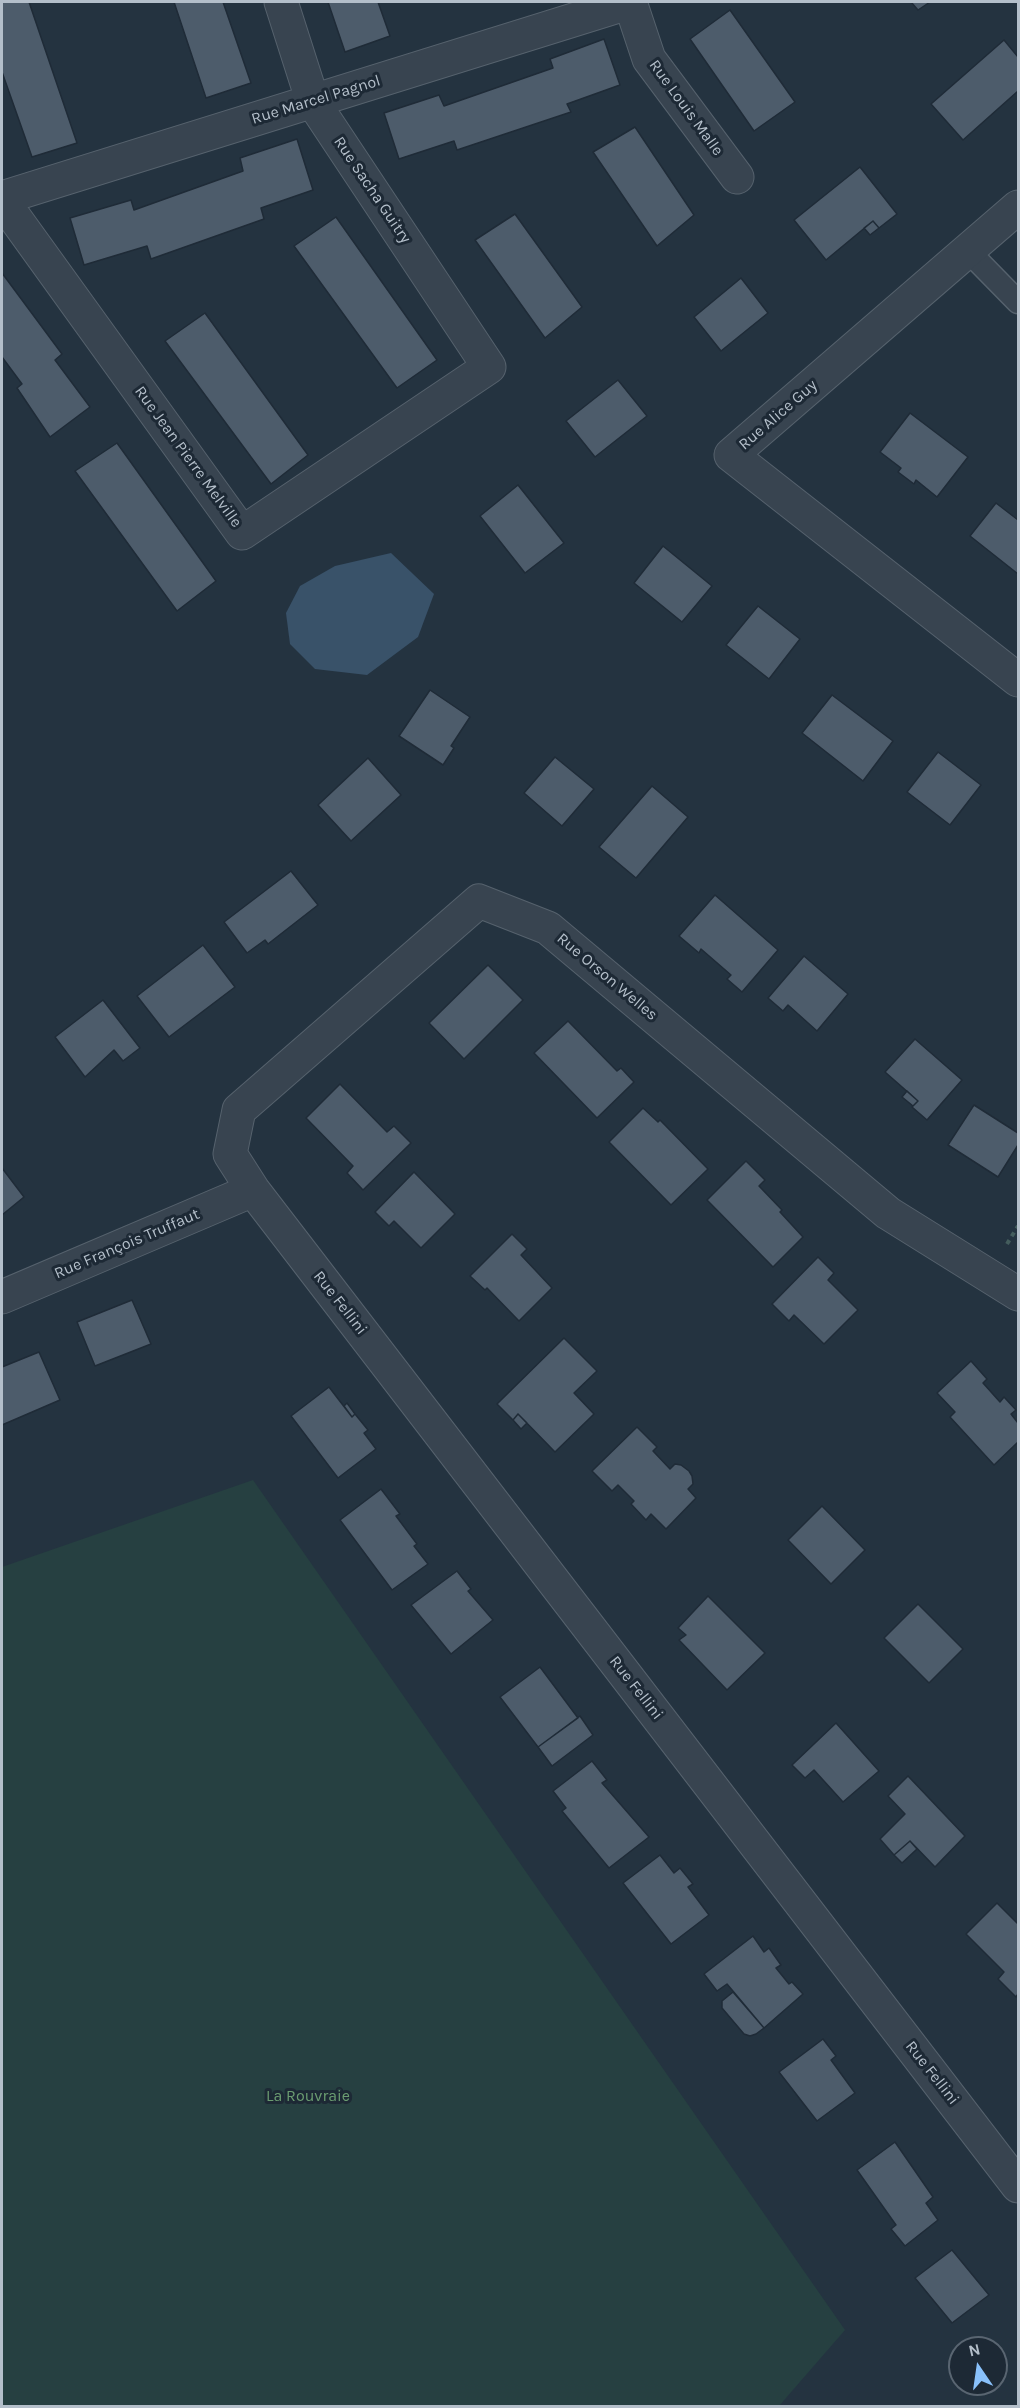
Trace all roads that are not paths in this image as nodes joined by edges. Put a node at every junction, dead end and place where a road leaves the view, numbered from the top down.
1 (281, 2) edge
2 (631, 2) edge
3 (313, 102) junction
4 (737, 177) dead end
5 (2, 199) edge
6 (1018, 207) edge
7 (968, 251) junction
8 (1018, 302) edge
9 (489, 367) joint
10 (1018, 680) edge
11 (253, 1190) junction
12 (1018, 1294) edge
13 (2, 1297) edge
14 (1018, 2186) edge

1 - 3 street, Rue Sacha Guitry
2 - 3 street, Rue Marcel Pagnol
2 - 4 street, Rue Louis Malle
3 - 5 street, Rue Marcel Pagnol
3 - 9 street, Rue Sacha Guitry
5 - 9 street, Rue Jean Pierre Melville
6 - 7 street, Rue Alice Guy
7 - 8 lane
7 - 10 street, Rue Alice Guy
11 - 12 street, Rue Orson Welles
11 - 13 street, Rue François Truffaut
11 - 14 street, Rue Fellini

